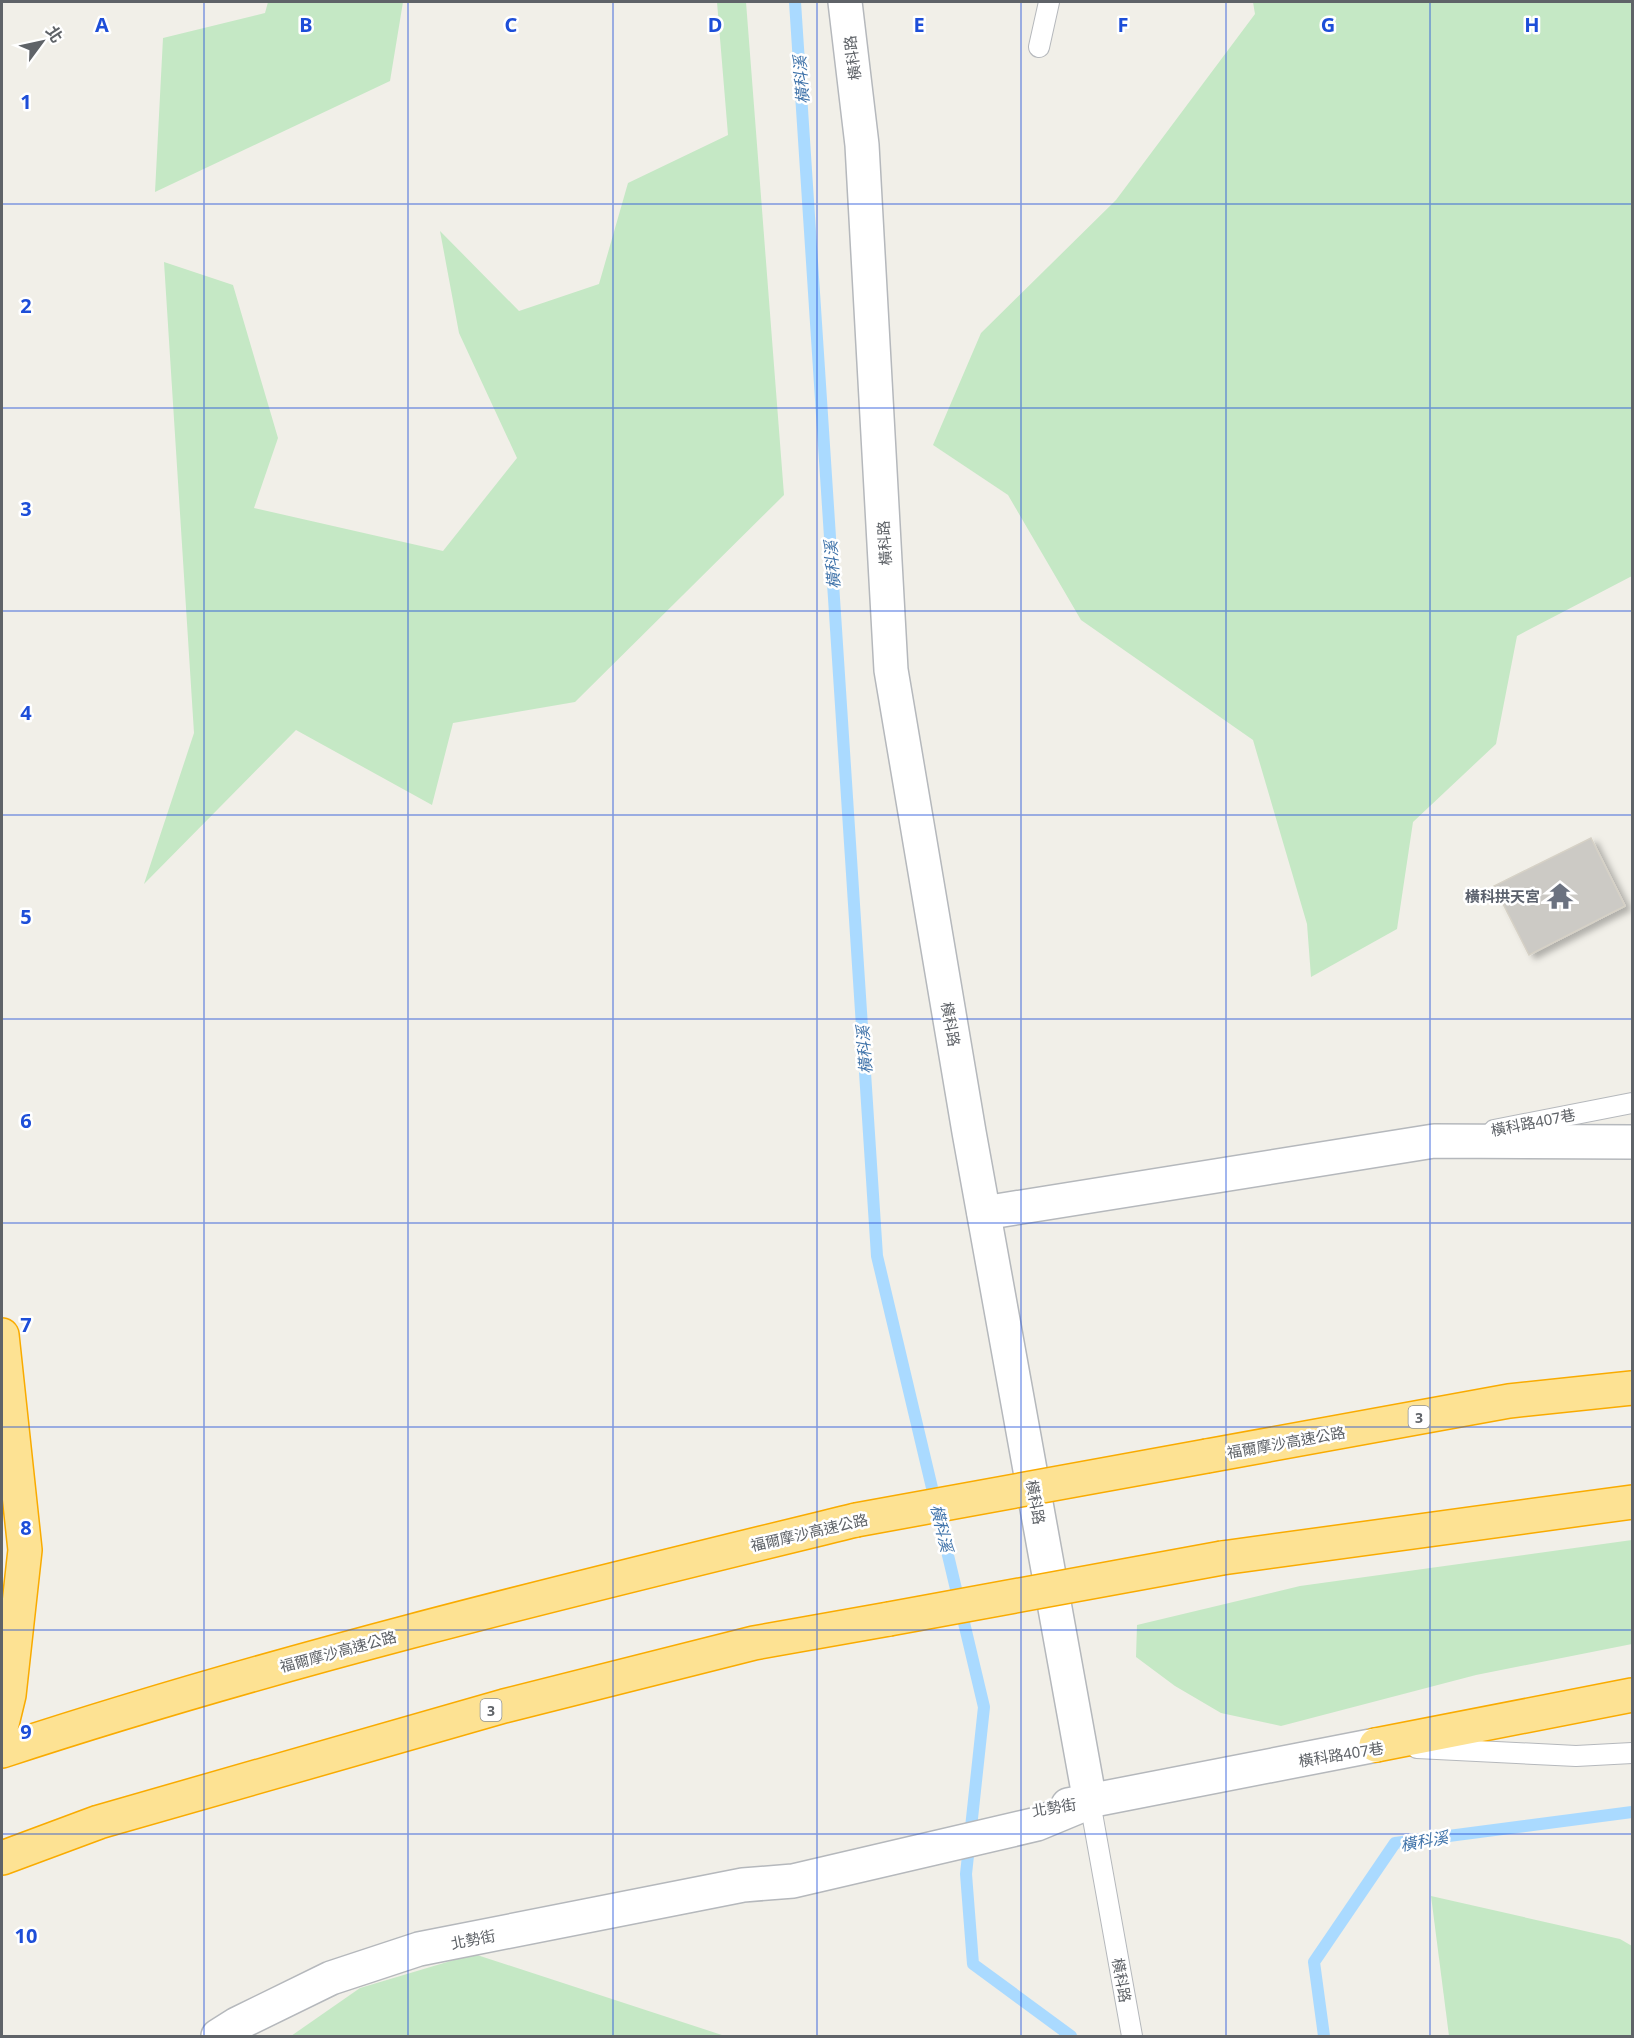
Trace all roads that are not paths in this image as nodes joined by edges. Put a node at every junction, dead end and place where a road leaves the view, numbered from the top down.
1 (845, 2) edge
2 (1048, 2) edge
3 (1039, 47) dead end
4 (1632, 1103) edge
5 (1434, 1141) junction
6 (1632, 1143) edge
7 (984, 1214) junction
8 (2, 1335) edge
9 (1632, 1388) edge
10 (1632, 1502) edge
11 (1632, 1695) edge
12 (2, 1724) edge
13 (1376, 1745) junction
14 (2, 1751) edge
15 (1632, 1753) edge
16 (1090, 1802) junction
17 (2, 1858) edge
18 (218, 2037) edge
19 (1132, 2037) edge

1 - 7 street, 橫科路
2 - 3 lane
4 - 5 lane, 橫科路407巷
5 - 6 street
5 - 7 street
7 - 16 street, 橫科路
8 - 12 highway
9 - 14 highway, 福爾摩沙高速公路 / 3, bridge
10 - 17 highway, 3, bridge
11 - 13 highway
13 - 15 lane, 橫科路407巷
13 - 16 street, 橫科路407巷
16 - 18 street, 北勢街
16 - 19 lane, 橫科路

